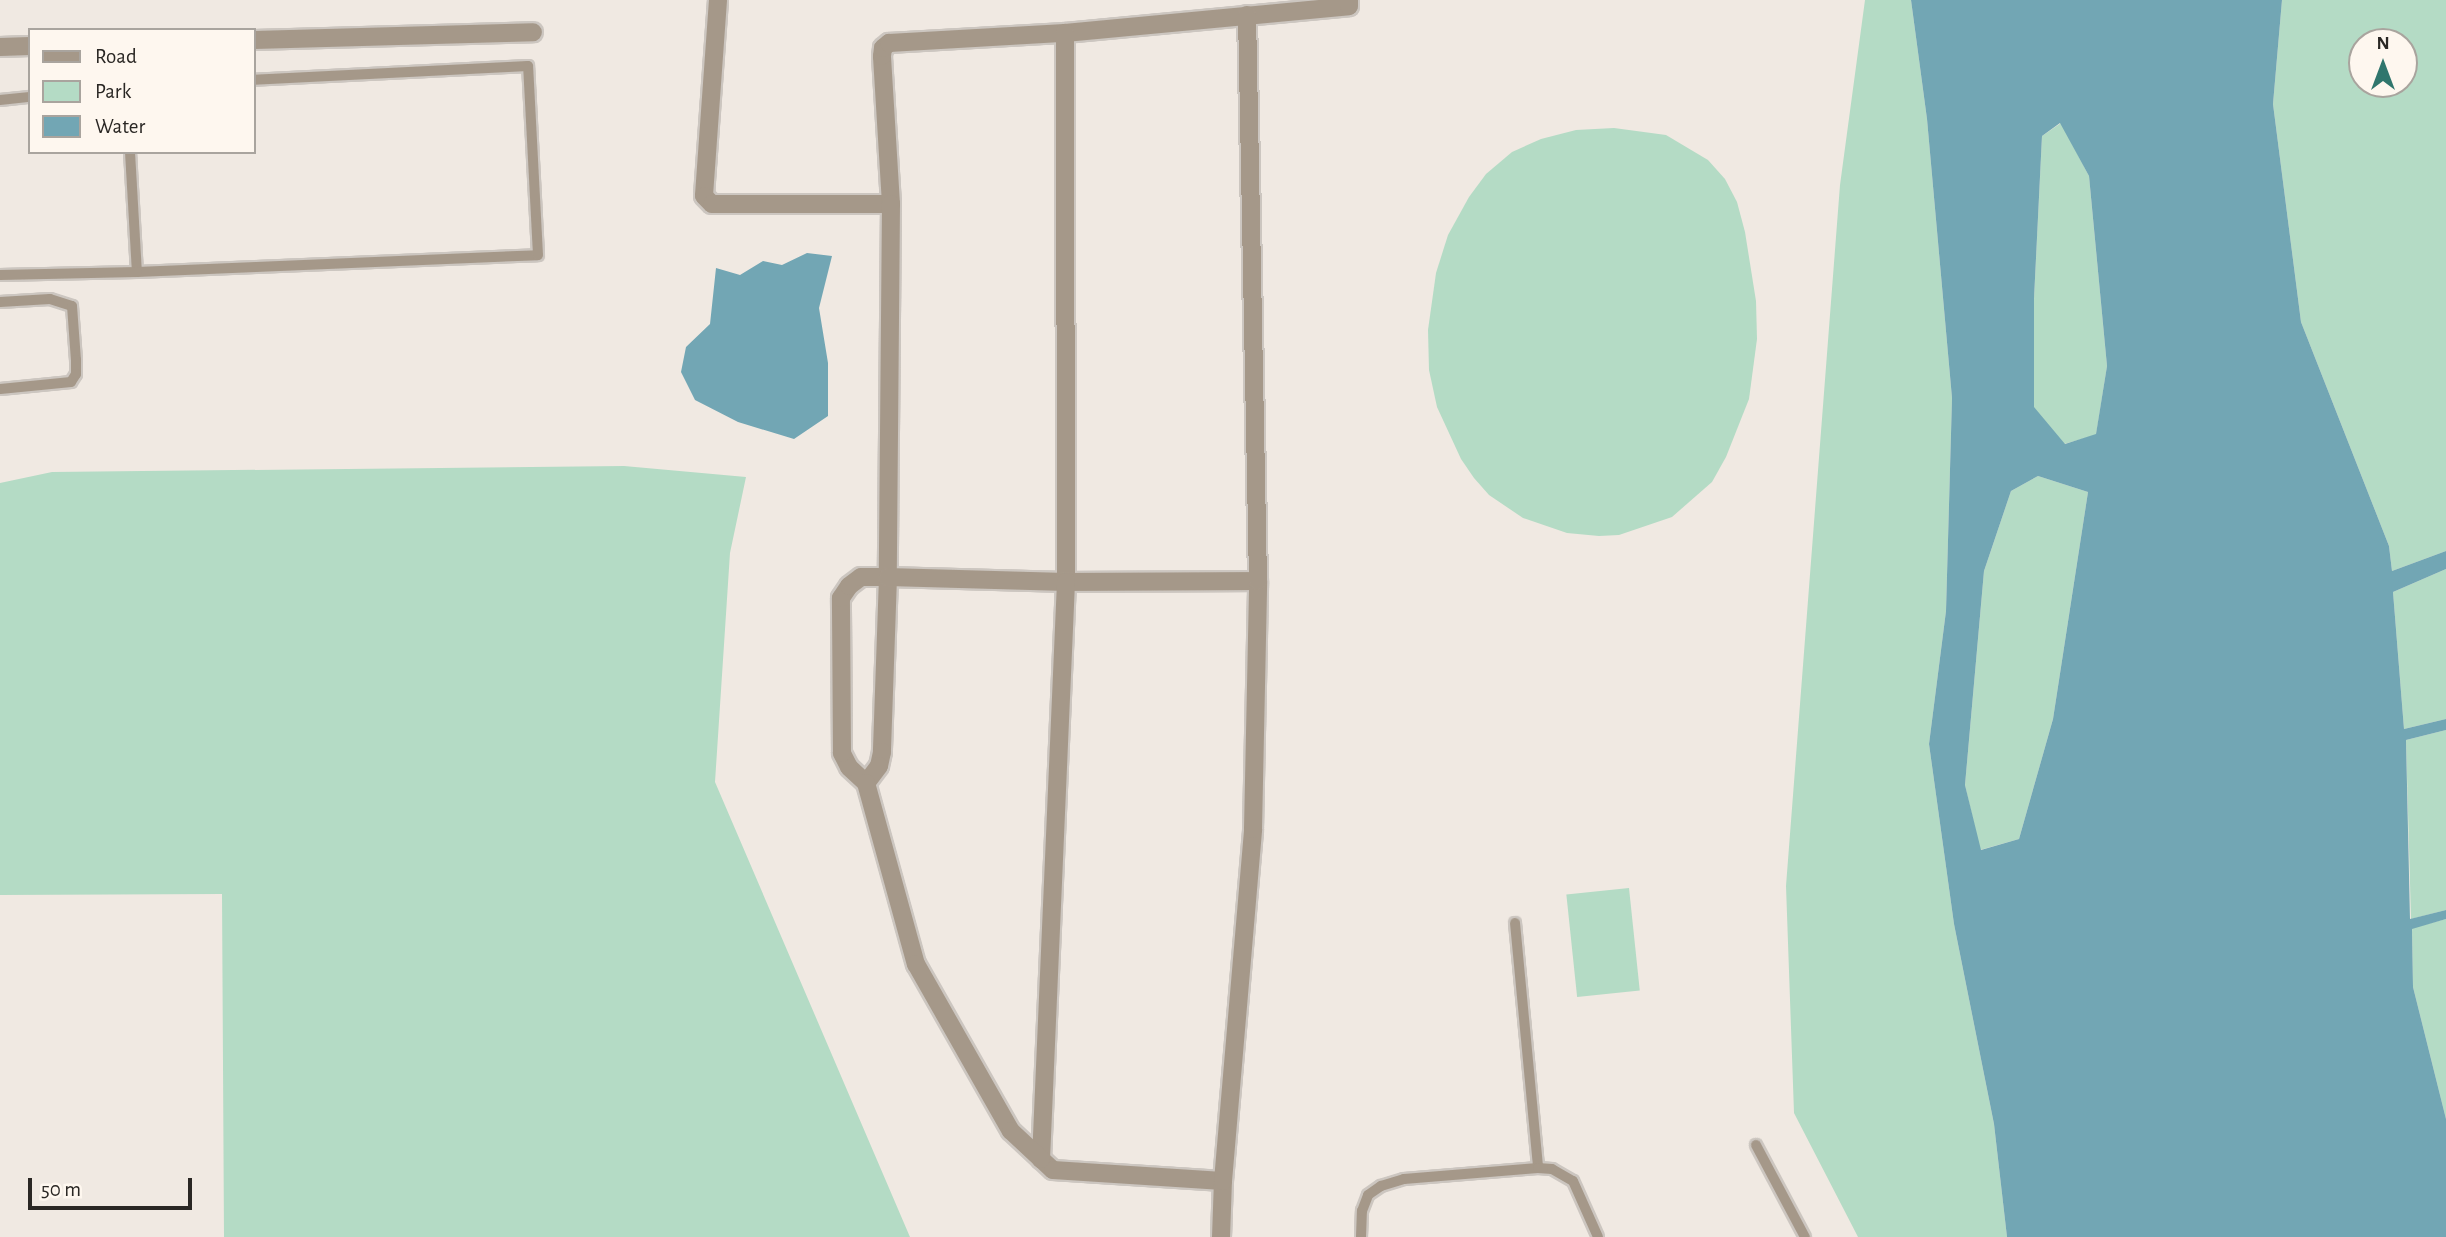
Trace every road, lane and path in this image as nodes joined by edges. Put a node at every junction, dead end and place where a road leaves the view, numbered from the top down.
1 (718, 0) edge
2 (1349, 0) edge
3 (1247, 15) junction
4 (533, 32) dead end
5 (1065, 33) junction
6 (256, 40) edge
7 (28, 46) edge
8 (0, 47) edge
9 (256, 80) edge
10 (28, 97) edge
11 (0, 100) edge
12 (130, 154) edge
13 (891, 204) junction
14 (137, 272) junction
15 (0, 275) edge
16 (0, 302) edge
17 (0, 389) edge
18 (888, 577) junction
19 (1258, 581) junction
20 (1066, 582) junction
21 (866, 783) junction
22 (1515, 923) dead end
23 (1756, 1145) dead end
24 (1041, 1159) junction
25 (1538, 1168) junction
26 (1223, 1181) junction
27 (1221, 1237) edge
28 (1361, 1237) edge
29 (1598, 1237) edge
30 (1805, 1237) edge

1 - 13 street
2 - 3 street
3 - 5 street
3 - 19 street
4 - 6 street
5 - 13 street
5 - 20 street
7 - 8 street
9 - 14 lane
10 - 11 lane
12 - 14 lane
13 - 18 street
14 - 15 lane
16 - 17 lane
18 - 20 street
18 - 21 street
18 - 21 street
19 - 20 street
19 - 26 street
20 - 24 street
21 - 24 street
22 - 25 lane
23 - 30 lane
24 - 26 street
25 - 28 lane
25 - 29 lane
26 - 27 street

